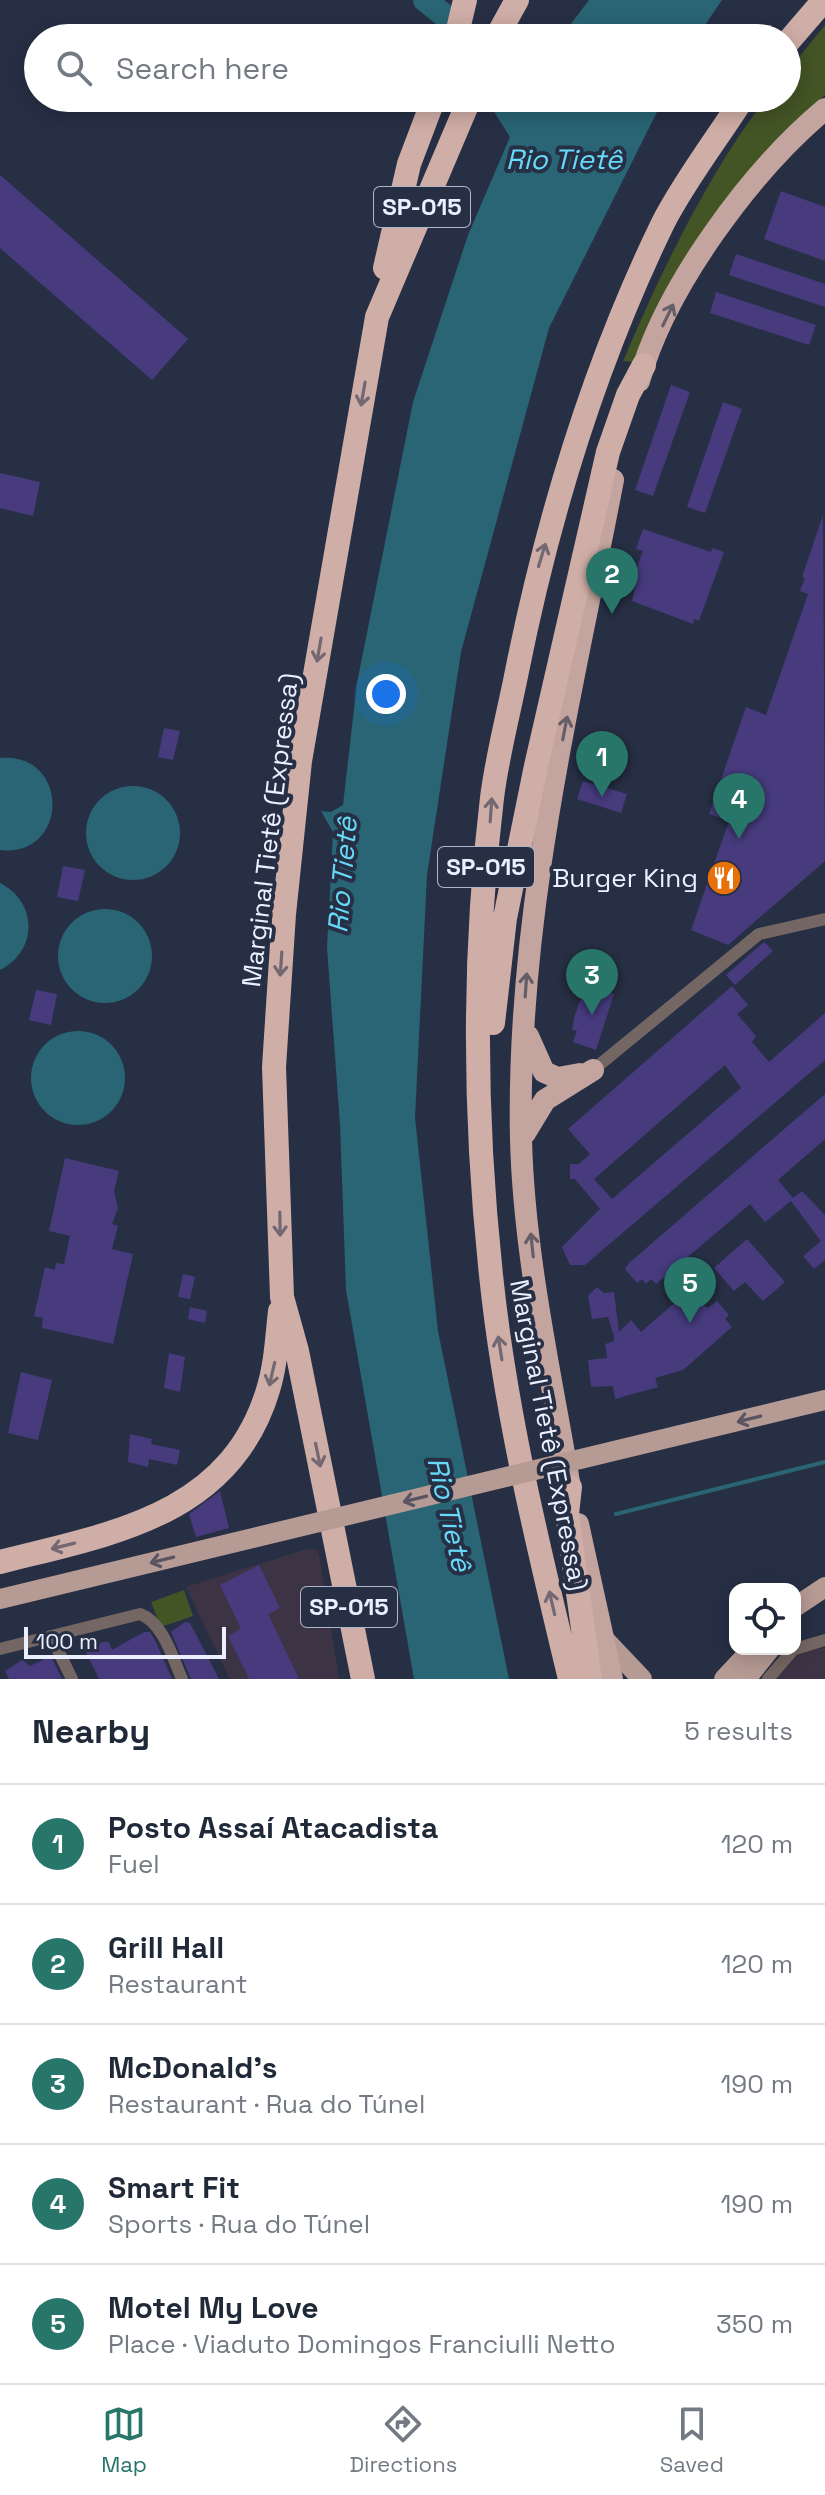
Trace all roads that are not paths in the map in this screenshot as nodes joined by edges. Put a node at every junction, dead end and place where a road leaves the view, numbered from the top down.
1 (465, 0) edge
2 (517, 0) edge
3 (824, 0) edge
4 (459, 24) edge
5 (504, 24) edge
6 (801, 27) edge
7 (825, 109) edge
8 (429, 112) edge
9 (464, 112) edge
10 (734, 112) edge
11 (377, 317) junction
12 (644, 365) junction
13 (825, 919) edge
14 (524, 1024) junction
15 (593, 1070) junction
16 (521, 1142) junction
17 (480, 1149) junction
18 (282, 1297) junction
19 (825, 1400) edge
20 (570, 1487) junction
21 (0, 1562) edge
22 (821, 1589) edge
23 (0, 1599) edge
24 (801, 1603) edge
25 (801, 1612) edge
26 (51, 1636) junction
27 (604, 1639) junction
28 (825, 1640) edge
29 (801, 1647) edge
30 (0, 1649) edge
31 (746, 1655) edge
32 (765, 1655) edge
33 (790, 1655) edge
34 (72, 1679) edge
35 (182, 1679) edge
36 (363, 1679) edge
37 (570, 1679) edge
38 (590, 1679) edge
39 (612, 1679) edge
40 (642, 1679) edge
41 (724, 1679) edge
42 (746, 1679) edge
43 (768, 1679) edge

1 - 4 highway
2 - 5 highway
3 - 6 highway
12 -> 7 highway
8 - 11 highway
9 - 11 highway, Marginal Tietê (Expressa) / SP-015
17 -> 10 highway, Marginal Tietê (Expressa) / SP-015
11 -> 18 highway, Marginal Tietê (Expressa) / SP-015
14 -> 12 highway
12 - 17 highway
13 - 15 street
14 - 15 highway
14 - 16 highway
15 - 16 highway
20 -> 16 highway
37 -> 17 highway, Marginal Tietê (Expressa) / SP-015
18 -> 21 highway
18 -> 36 highway, Marginal Tietê (Expressa) / SP-015
19 -> 23 main road, bridge
20 - 27 highway
20 - 38 highway
22 - 24 main road
22 - 25 main road
26 - 30 street
26 - 34 street
26 - 35 street
27 - 39 highway
27 - 40 main road
28 - 29 street
31 - 41 main road
32 - 42 main road
33 - 43 street

